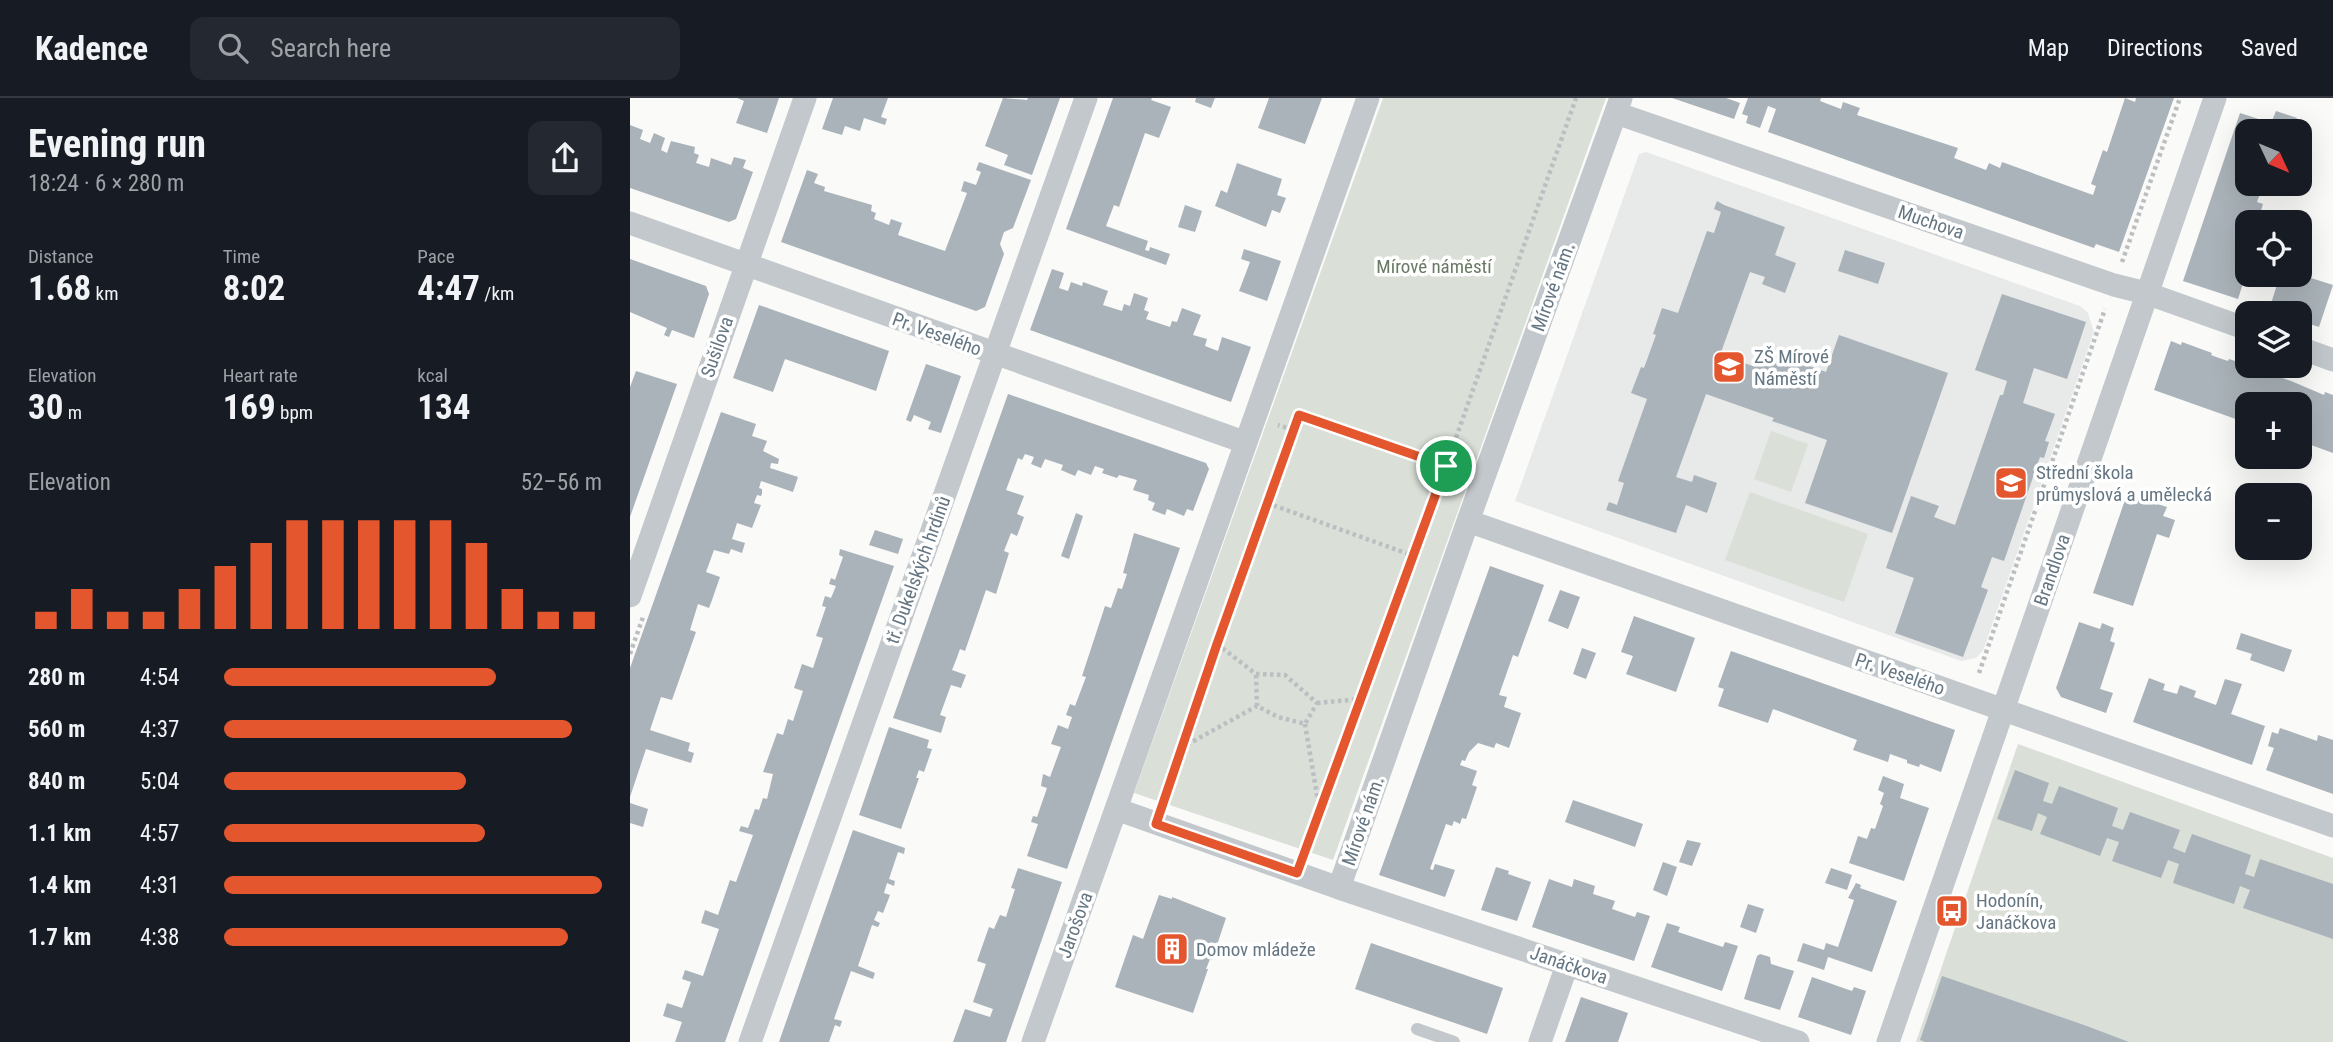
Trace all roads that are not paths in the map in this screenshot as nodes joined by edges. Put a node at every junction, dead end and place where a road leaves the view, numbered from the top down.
1 (805, 98) edge
2 (1086, 98) edge
3 (1368, 98) edge
4 (2215, 98) edge
5 (1619, 105) edge
6 (630, 223) edge
7 (746, 265) junction
8 (2146, 293) junction
9 (2235, 325) edge
10 (2312, 352) edge
11 (995, 355) junction
12 (2333, 360) edge
13 (1244, 442) junction
14 (1468, 521) junction
15 (630, 596) edge
16 (2003, 710) junction
17 (1116, 809) junction
18 (2333, 827) edge
19 (1339, 888) junction
20 (1567, 965) junction
21 (1417, 1029) dead end
22 (750, 1042) edge
23 (1033, 1042) edge
24 (1454, 1042) edge
25 (1540, 1042) edge
26 (1798, 1042) edge
27 (1888, 1042) edge

1 - 7 street, Sušilova
2 - 11 street, tř. Dukelských hrdinů
3 - 13 street
4 - 8 street, Brandlova
5 - 8 street, Muchova
5 - 14 street, Mírové nám.
6 - 7 street, Pr. Veselého
7 - 11 street, Pr. Veselého
7 - 15 street, Sušilova
8 - 9 street, Muchova
8 - 16 street, Brandlova
10 - 12 street
11 - 13 street, Pr. Veselého
11 - 22 street, tř. Dukelských hrdinů
13 - 17 street
14 - 16 street, Pr. Veselého
14 - 19 street, Mírové nám.
16 - 18 street, Pr. Veselého
16 - 27 street, Brandlova
17 - 19 street, Mírové nám.
17 - 23 street, Jarošova
19 - 20 street, Janáčkova
20 - 25 street
20 - 26 street, Janáčkova
21 - 24 lane

